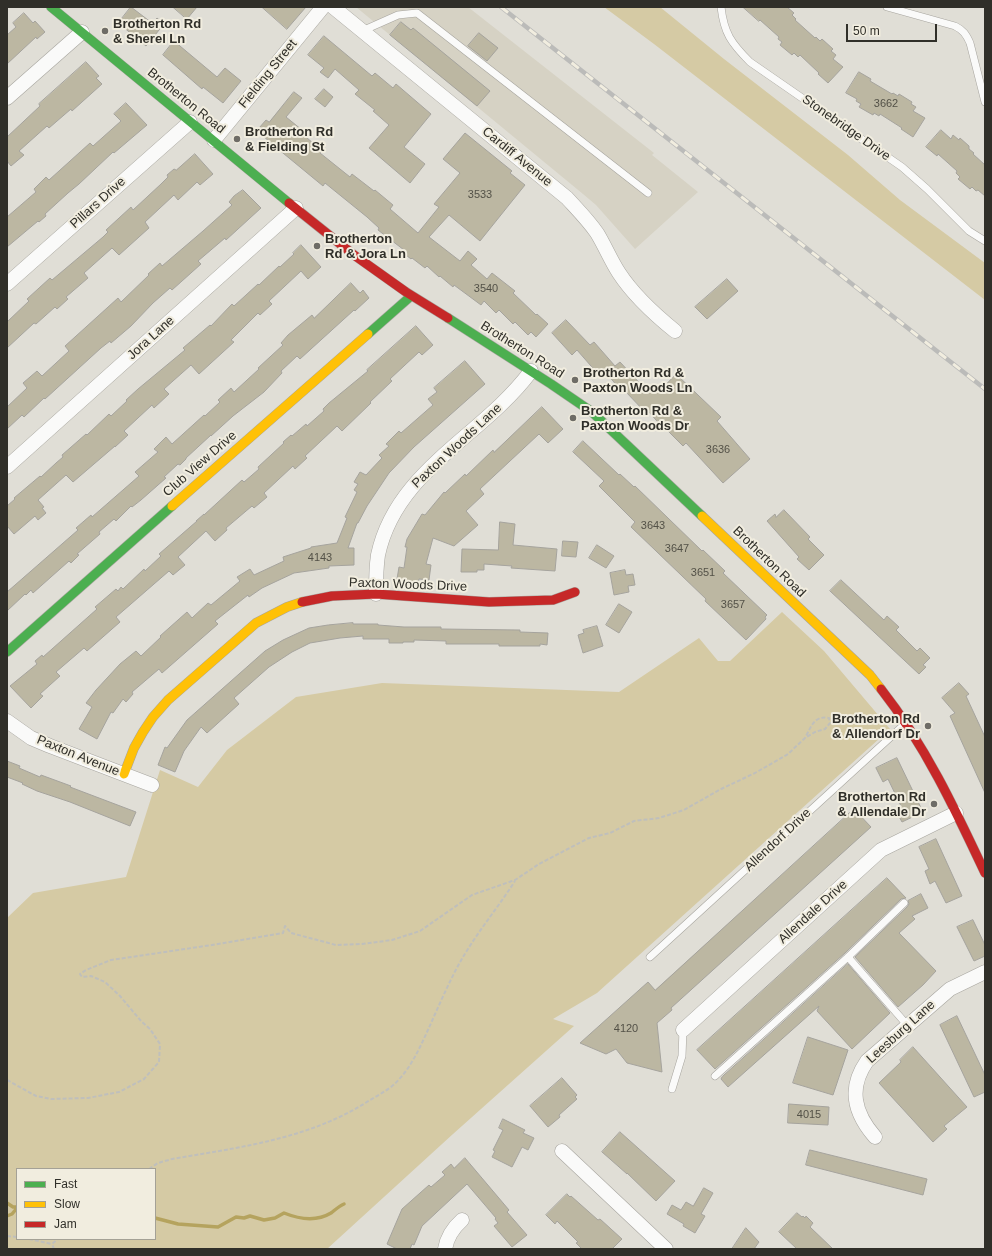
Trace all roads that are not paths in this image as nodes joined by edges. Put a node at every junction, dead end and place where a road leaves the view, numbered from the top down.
1 (51, 7) edge
2 (323, 7) edge
3 (333, 7) edge
4 (721, 7) edge
5 (887, 7) edge
6 (362, 31) junction
7 (82, 32) junction
8 (7, 98) edge
9 (985, 102) edge
10 (190, 122) junction
11 (214, 140) junction
12 (648, 193) dead end
13 (296, 208) junction
14 (985, 241) edge
15 (7, 284) edge
16 (411, 296) junction
17 (675, 331) dead end
18 (531, 371) junction
19 (7, 467) edge
20 (575, 592) dead end
21 (376, 594) junction
22 (7, 652) edge
23 (7, 721) edge
24 (906, 722) junction
25 (124, 774) junction
26 (152, 785) dead end
27 (956, 813) junction
28 (985, 872) edge
29 (904, 903) dead end
30 (650, 957) dead end
31 (848, 957) junction
32 (985, 972) edge
33 (908, 1026) junction
34 (682, 1030) joint
35 (715, 1076) dead end
36 (672, 1089) dead end
37 (875, 1137) dead end
38 (562, 1151) dead end
39 (462, 1220) dead end
40 (445, 1249) edge
41 (666, 1249) edge

1 - 7 street, Brotherton Road
2 - 11 street, Fielding Street
3 - 6 street, Cardiff Avenue
4 - 14 lane, Stonebridge Drive
5 - 9 lane
6 - 12 lane
6 - 17 street, Cardiff Avenue
7 - 8 street
7 - 10 street, Brotherton Road
10 - 11 street, Brotherton Road
10 - 15 street, Pillars Drive
11 - 13 street, Brotherton Road
13 - 16 street, Brotherton Road
13 - 19 street, Jora Lane
16 - 18 street, Brotherton Road
16 - 22 street, Club View Drive
18 - 21 street, Paxton Woods Lane
18 - 24 street, Brotherton Road
20 - 21 street, Paxton Woods Drive
21 - 25 street, Paxton Woods Drive
23 - 25 street, Paxton Avenue
24 - 27 street, Brotherton Road
24 - 30 lane, Allendorf Drive
25 - 26 street, Paxton Avenue
27 - 28 street, Brotherton Road
27 - 34 street, Allendale Drive
29 - 31 lane
31 - 33 lane
31 - 35 lane
32 - 33 street, Leesburg Lane
33 - 37 street, Leesburg Lane
34 - 36 lane
38 - 41 street
39 - 40 street

